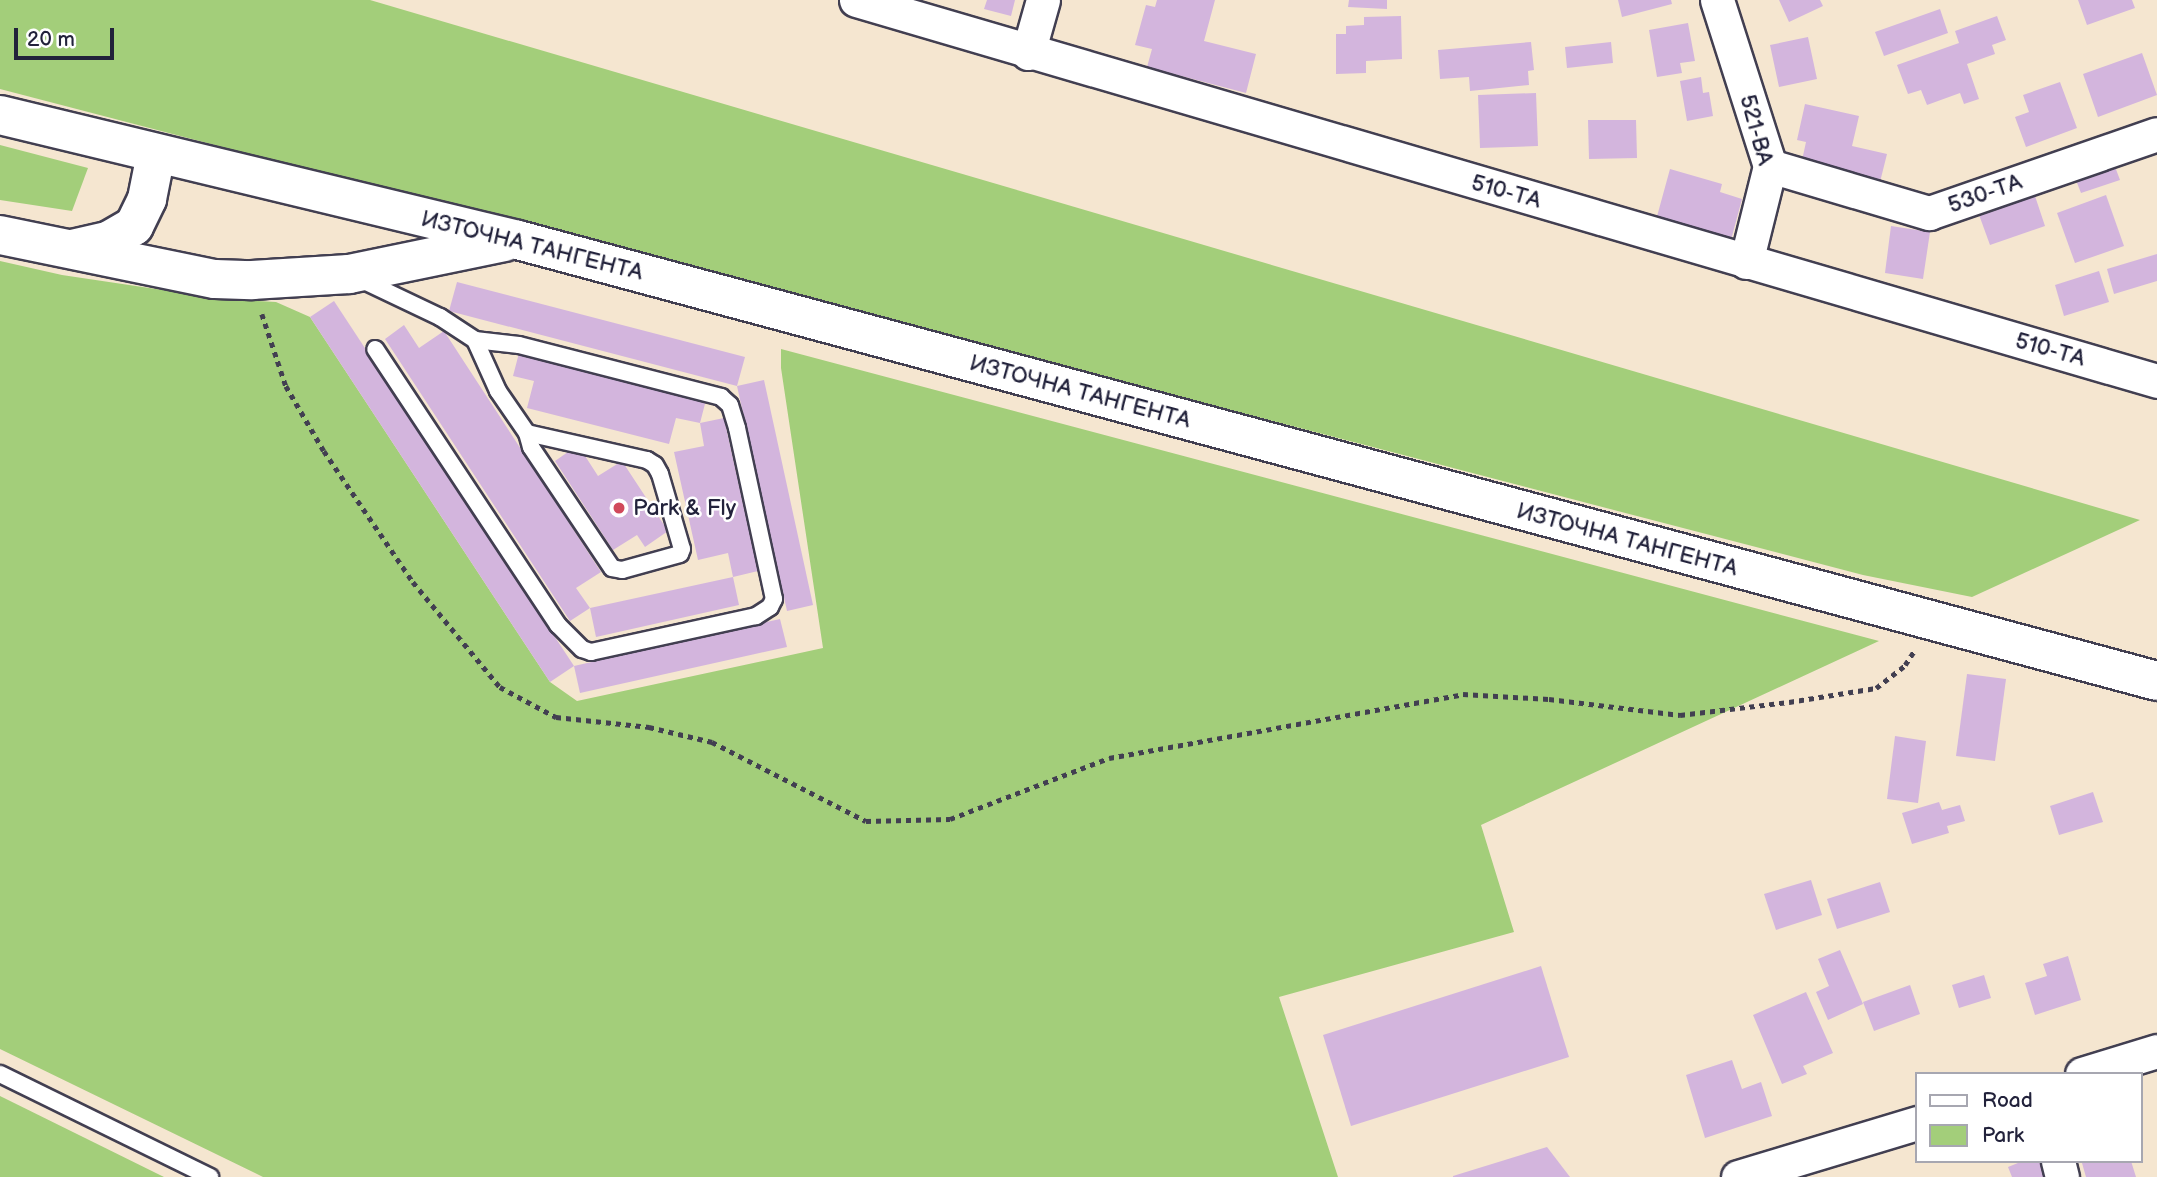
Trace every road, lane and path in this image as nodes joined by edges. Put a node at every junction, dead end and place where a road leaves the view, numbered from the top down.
1 (856, 0) edge
2 (1043, 0) edge
3 (1717, 0) edge
4 (1028, 53) junction
5 (0, 115) edge
6 (2157, 134) edge
7 (156, 155) junction
8 (1770, 166) junction
9 (0, 235) edge
10 (518, 240) junction
11 (70, 249) junction
12 (1746, 262) junction
13 (349, 274) junction
14 (252, 280) junction
15 (475, 340) junction
16 (375, 349) dead end
17 (2157, 381) edge
18 (527, 433) junction
19 (1933, 623) junction
20 (2157, 681) edge
21 (2157, 1051) edge
22 (2089, 1072) edge
23 (0, 1074) edge
24 (1916, 1123) edge
25 (210, 1177) edge
26 (1738, 1177) edge

1 - 4 street, 510-ТА
2 - 4 street
3 - 8 street, 521-ВА
4 - 12 street, 510-ТА
5 - 7 street, ИЗТОЧНА ТАНГЕНТА
6 - 8 street, 530-ТА
7 - 10 street, ИЗТОЧНА ТАНГЕНТА
7 - 11 street
8 - 12 street, 521-ВА
9 - 11 street
10 - 13 street
10 - 19 street, ИЗТОЧНА ТАНГЕНТА
11 - 14 street
12 - 17 street, 510-ТА
13 - 14 street
13 - 15 lane
14 - 19 path
15 - 16 lane
15 - 18 lane
18 - 18 lane
19 - 20 street, ИЗТОЧНА ТАНГЕНТА
21 - 22 street
23 - 25 lane
24 - 26 street

